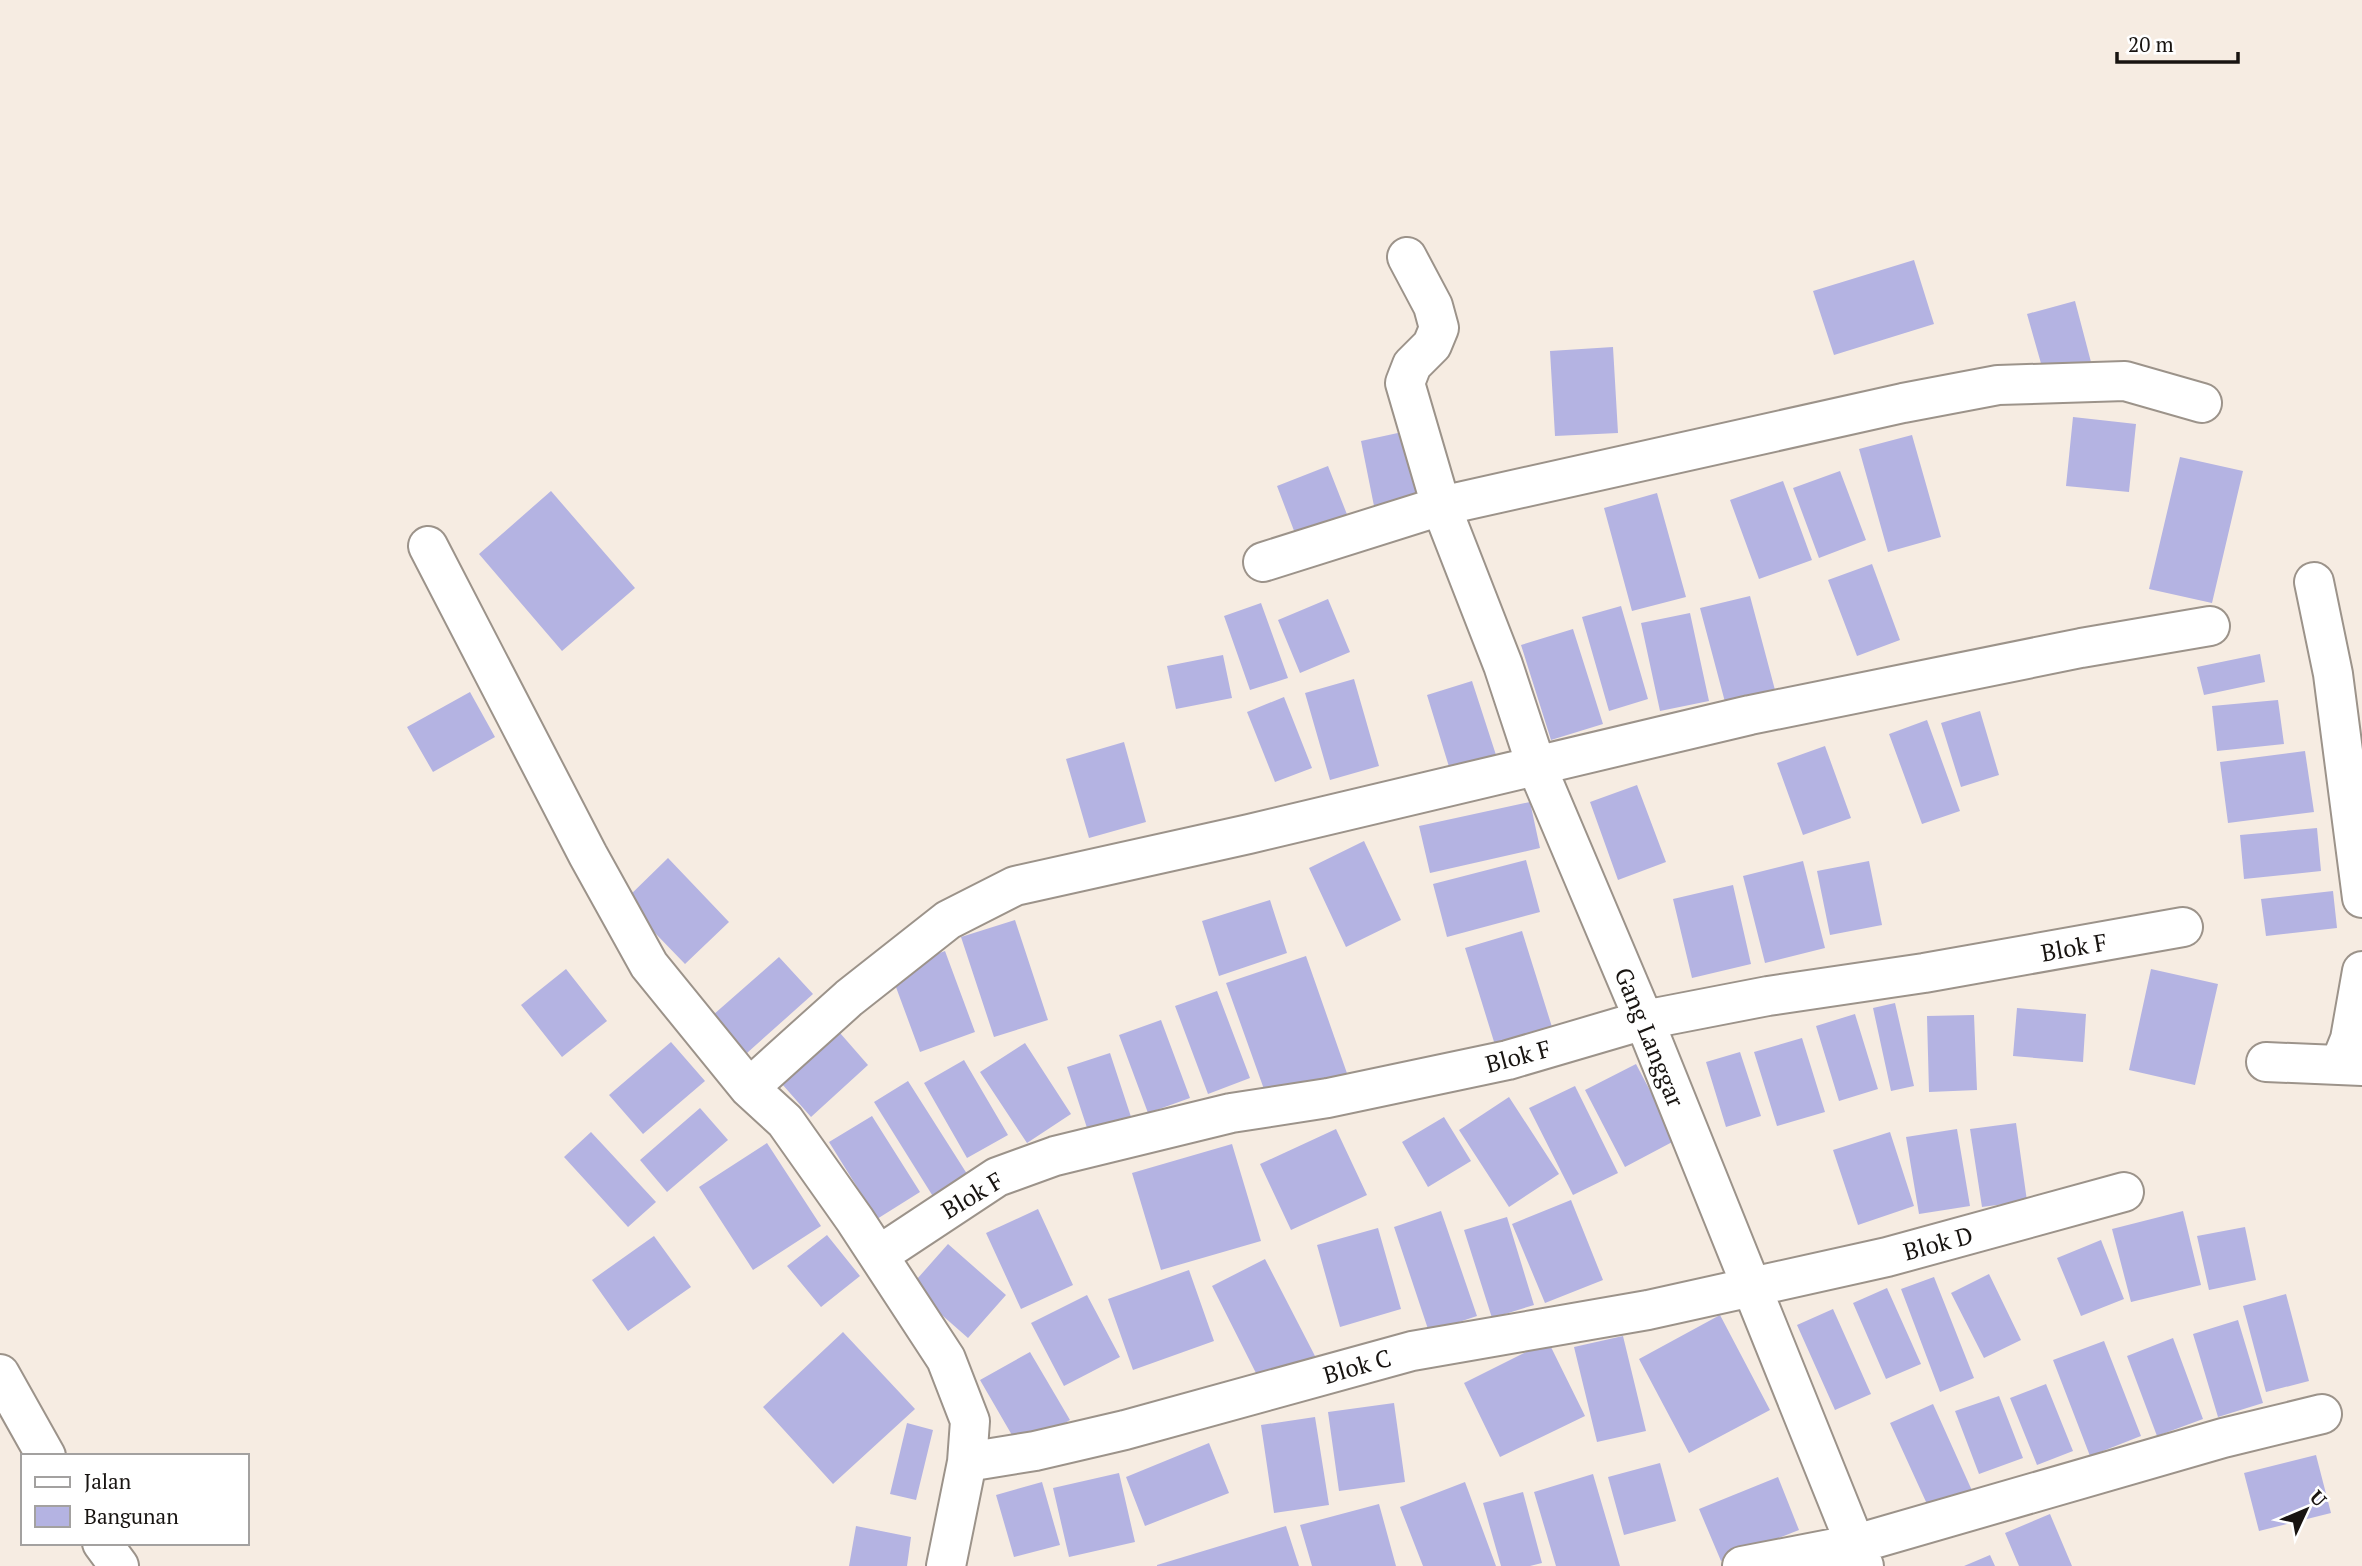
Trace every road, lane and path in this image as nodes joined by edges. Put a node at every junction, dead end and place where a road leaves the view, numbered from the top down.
1 (1408, 257) dead end
2 (2202, 403) dead end
3 (1441, 506) junction
4 (428, 546) dead end
5 (1263, 562) dead end
6 (2314, 582) dead end
7 (2210, 626) dead end
8 (1536, 765) junction
9 (2362, 898) edge
10 (2183, 927) dead end
11 (2362, 971) edge
12 (1644, 1020) junction
13 (2266, 1062) dead end
14 (2351, 1065) edge
15 (749, 1088) junction
16 (2124, 1192) dead end
17 (879, 1255) junction
18 (1752, 1287) junction
19 (0, 1374) edge
20 (2322, 1414) dead end
21 (45, 1454) edge
22 (967, 1462) junction
23 (103, 1545) edge
24 (1860, 1555) edge
25 (119, 1566) edge
26 (946, 1566) edge
27 (1742, 1566) edge

1 - 3 street, Gang Langgar
2 - 3 street
3 - 5 street
3 - 8 street, Gang Langgar
4 - 15 street
6 - 9 street
7 - 8 street
8 - 12 street, Gang Langgar
8 - 15 street
10 - 12 street, Blok F
11 - 14 street
12 - 17 street, Blok F
12 - 18 street, Gang Langgar
13 - 14 street
15 - 17 street
16 - 18 street, Blok D
17 - 22 street
18 - 22 street, Blok C
18 - 24 street, Gang Langgar
19 - 21 street
20 - 24 street
22 - 26 street
23 - 25 street
24 - 27 street

